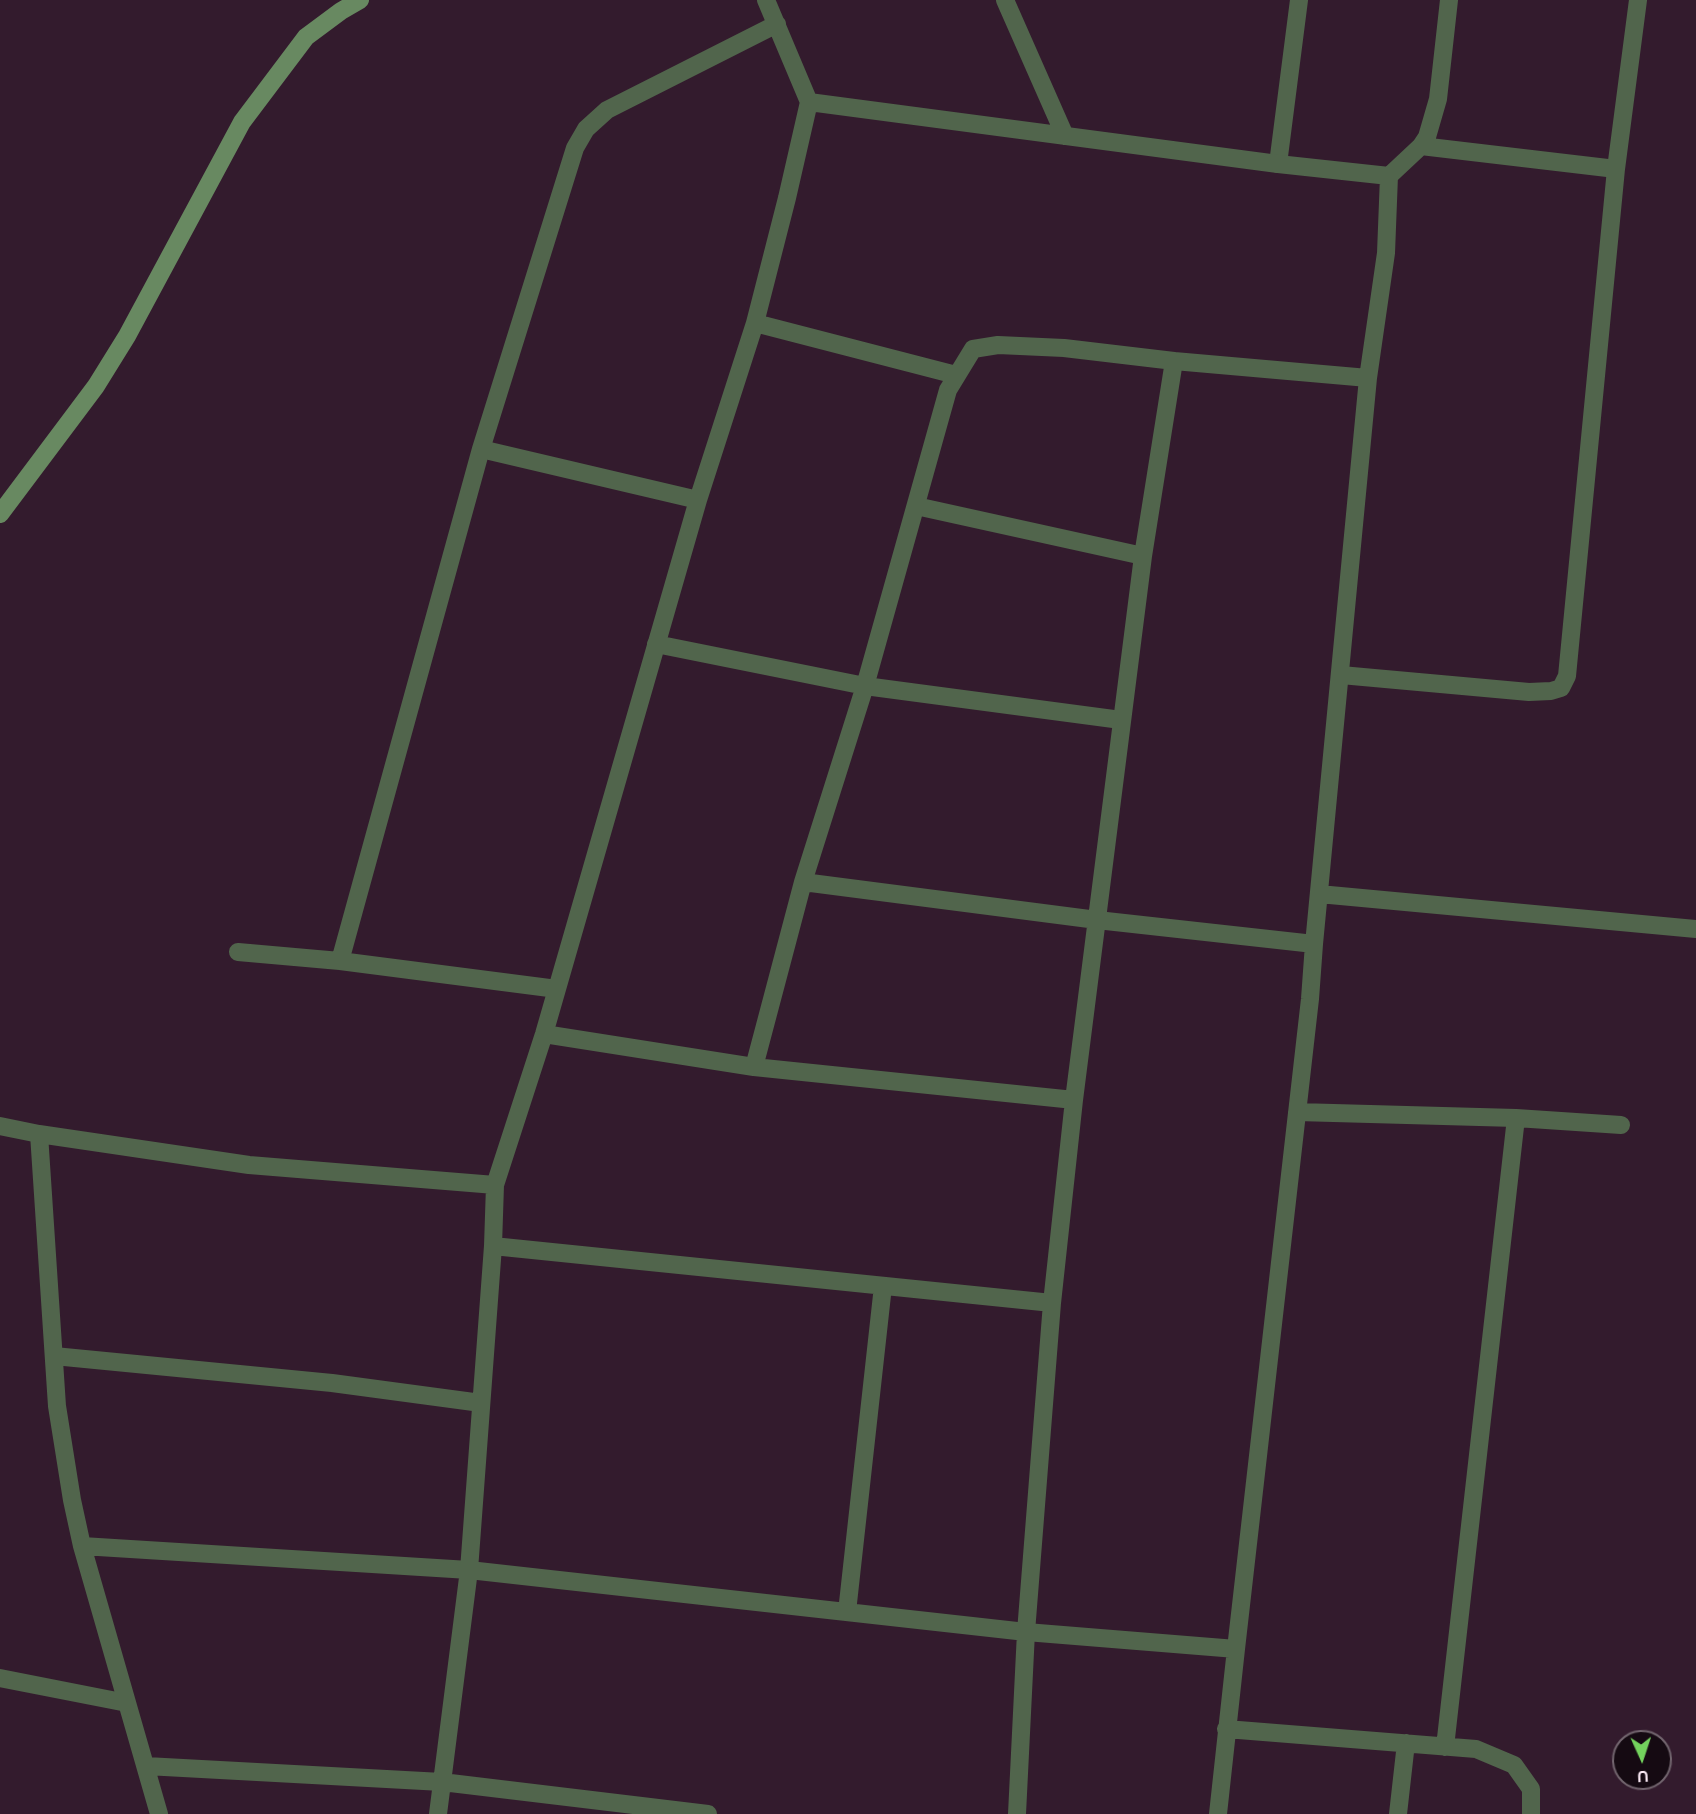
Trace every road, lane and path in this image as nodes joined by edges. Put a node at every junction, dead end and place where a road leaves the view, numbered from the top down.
1 (360, 0) edge
2 (766, 0) edge
3 (1005, 0) edge
4 (1299, 0) edge
5 (1449, 0) edge
6 (1638, 0) edge
7 (777, 24) junction
8 (809, 102) junction
9 (1065, 136) junction
10 (1421, 146) junction
11 (1278, 164) junction
12 (1616, 169) junction
13 (1389, 176) junction
14 (755, 323) junction
15 (1174, 361) junction
16 (956, 375) junction
17 (1368, 378) junction
18 (481, 449) junction
19 (698, 500) junction
20 (916, 506) junction
21 (0, 514) edge
22 (1143, 556) junction
23 (657, 644) junction
24 (1341, 675) junction
25 (865, 686) junction
26 (1121, 720) junction
27 (803, 882) junction
28 (1319, 894) junction
29 (1097, 920) junction
30 (1696, 929) edge
31 (1314, 944) junction
32 (238, 952) dead end
33 (340, 961) junction
34 (557, 989) junction
35 (544, 1034) junction
36 (754, 1067) junction
37 (1074, 1100) junction
38 (1297, 1112) junction
39 (1516, 1118) junction
40 (1621, 1125) dead end
41 (0, 1126) edge
42 (39, 1134) junction
43 (495, 1185) junction
44 (493, 1246) junction
45 (883, 1286) junction
46 (1052, 1303) junction
47 (54, 1356) junction
48 (480, 1403) junction
49 (82, 1546) junction
50 (469, 1570) junction
51 (847, 1612) junction
52 (1026, 1632) junction
53 (1236, 1649) junction
54 (0, 1678) edge
55 (127, 1703) junction
56 (1226, 1729) junction
57 (1406, 1743) junction
58 (1444, 1747) junction
59 (146, 1766) junction
60 (442, 1782) junction
61 (584, 1807) edge
62 (159, 1814) edge
63 (438, 1814) edge
64 (708, 1814) edge
65 (1017, 1814) edge
66 (1218, 1814) edge
67 (1398, 1814) edge
68 (1531, 1814) edge

1 - 21 main road
2 - 7 street
3 - 9 street
4 - 11 street
5 - 10 street
6 - 12 street
7 - 8 street
7 - 18 street
8 - 9 street
8 - 14 street
9 - 11 street
10 - 12 street
10 - 13 street
11 - 13 street
12 - 24 street
13 - 17 street
14 - 16 street
14 - 19 street
15 - 16 street
15 - 17 street
15 - 22 street
16 - 20 street
17 - 24 street
18 - 19 street
18 - 33 street
19 - 23 street
20 - 22 street
20 - 25 street
22 - 26 street
23 - 25 street
23 - 34 street
24 - 28 street
25 - 26 street
25 - 27 street
26 - 29 street
27 - 29 street
27 - 36 street
28 - 30 street
28 - 31 street
29 - 31 street
29 - 37 street
31 - 38 street
32 - 33 street
33 - 34 street
34 - 35 street
35 - 36 street
35 - 43 street
36 - 37 street
37 - 46 street
38 - 39 street
38 - 53 street
39 - 40 street
39 - 58 street
41 - 42 street
42 - 43 street
42 - 47 street
43 - 44 street
44 - 45 street
44 - 48 street
45 - 46 street
45 - 51 street
46 - 52 street
47 - 48 street
47 - 49 street
48 - 50 street
49 - 50 street
49 - 55 street
50 - 51 street
50 - 60 street
51 - 52 street
52 - 53 street
52 - 65 street
53 - 56 street
54 - 55 street
55 - 59 street
56 - 57 street
56 - 66 street
57 - 58 street
57 - 67 street
58 - 68 street
59 - 60 street
59 - 62 street
60 - 61 street
60 - 63 street
61 - 64 street

